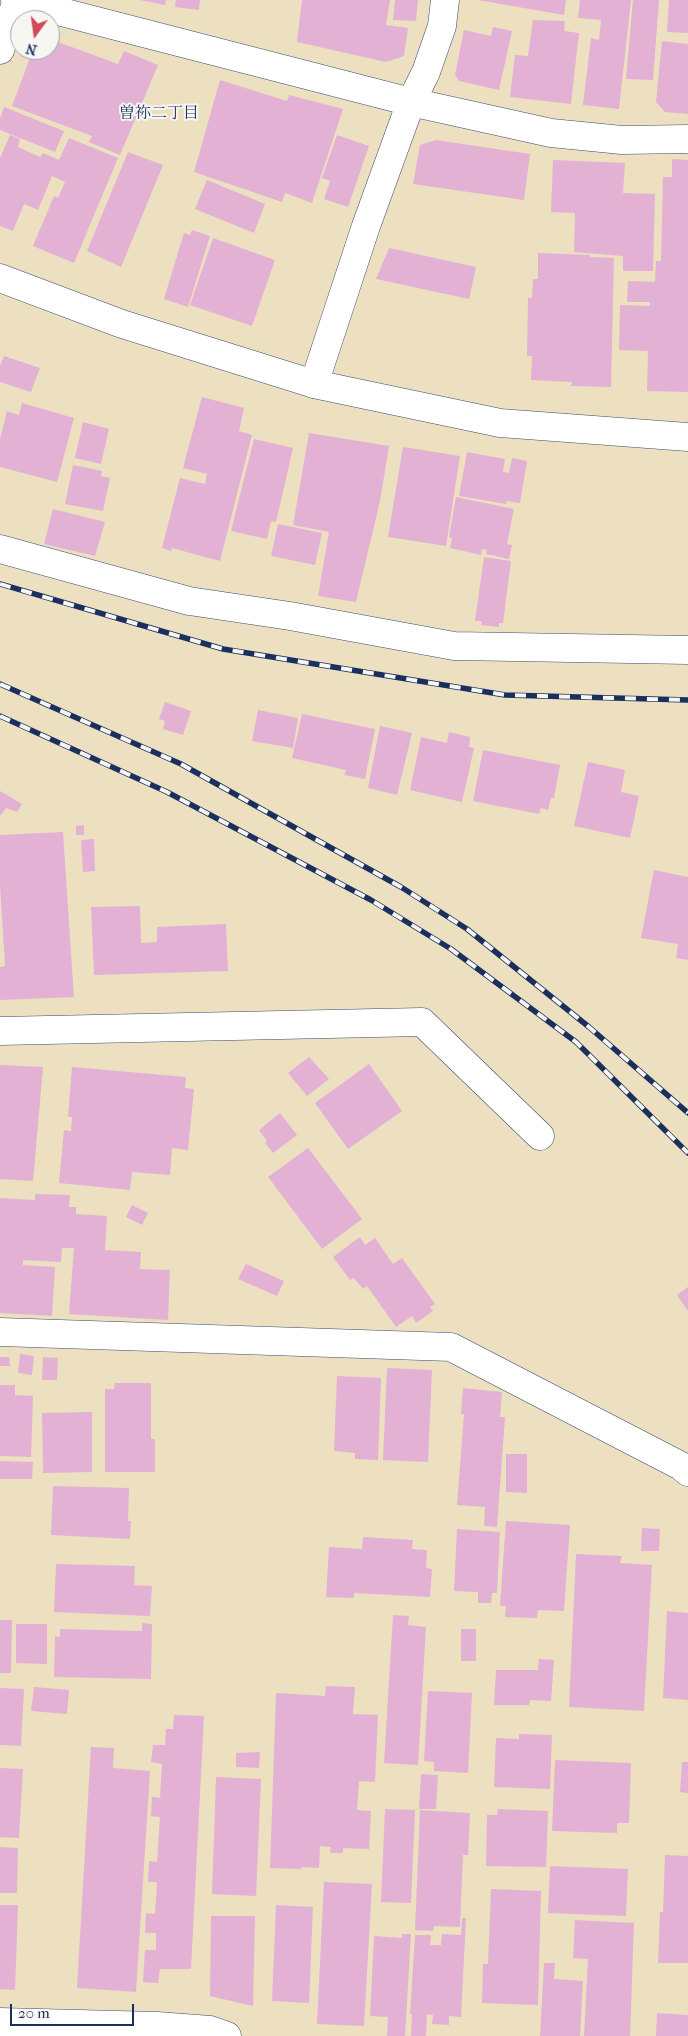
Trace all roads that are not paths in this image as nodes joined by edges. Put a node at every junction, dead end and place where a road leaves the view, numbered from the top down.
1 (16, 0) edge
2 (445, 0) edge
3 (0, 50) edge
4 (411, 102) junction
5 (688, 139) edge
6 (1, 282) edge
7 (314, 384) junction
8 (688, 437) edge
9 (0, 549) edge
10 (688, 650) edge
11 (0, 1031) edge
12 (540, 1136) dead end
13 (0, 1332) edge
14 (688, 1472) edge
15 (0, 2022) edge
16 (227, 2036) edge

1 - 3 street
1 - 4 street
2 - 4 street
4 - 5 street
4 - 7 street
6 - 7 street
7 - 8 street
9 - 10 street
11 - 12 street
13 - 14 street
15 - 16 street

